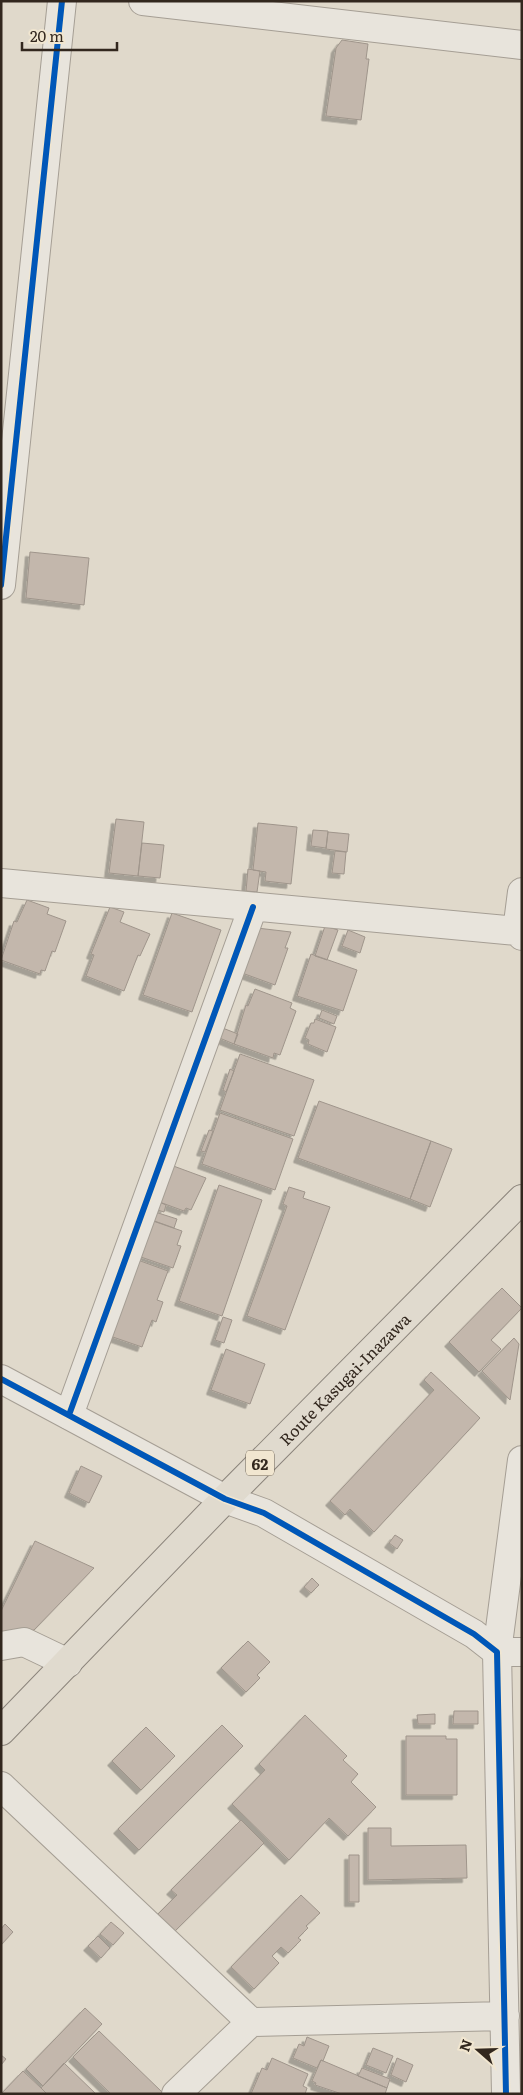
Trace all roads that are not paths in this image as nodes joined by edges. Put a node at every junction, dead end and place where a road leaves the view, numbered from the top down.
1 (62, 1) edge
2 (143, 1) edge
3 (522, 45) edge
4 (1, 585) edge
5 (1, 883) edge
6 (522, 892) edge
7 (253, 906) junction
8 (520, 933) edge
9 (522, 1199) edge
10 (1, 1379) edge
11 (69, 1414) junction
12 (522, 1460) edge
13 (225, 1499) junction
14 (1, 1646) edge
15 (510, 1652) edge
16 (68, 1663) junction
17 (1, 1731) edge
18 (1, 1786) edge
19 (505, 2016) junction
20 (252, 2022) junction
21 (176, 2094) edge
22 (506, 2094) edge

1 - 4 street
2 - 3 street
5 - 7 street
6 - 8 street
7 - 8 street
7 - 11 street
9 - 13 main road, Route Kasugai-Inazawa / 62
10 - 11 street
11 - 13 street
12 - 15 street
13 - 15 street
13 - 16 main road, Route Kasugai-Inazawa / 62
14 - 16 street
15 - 19 street
16 - 17 main road, Route Kasugai-Inazawa / 62
18 - 20 street
19 - 20 street
19 - 22 street
20 - 21 street

